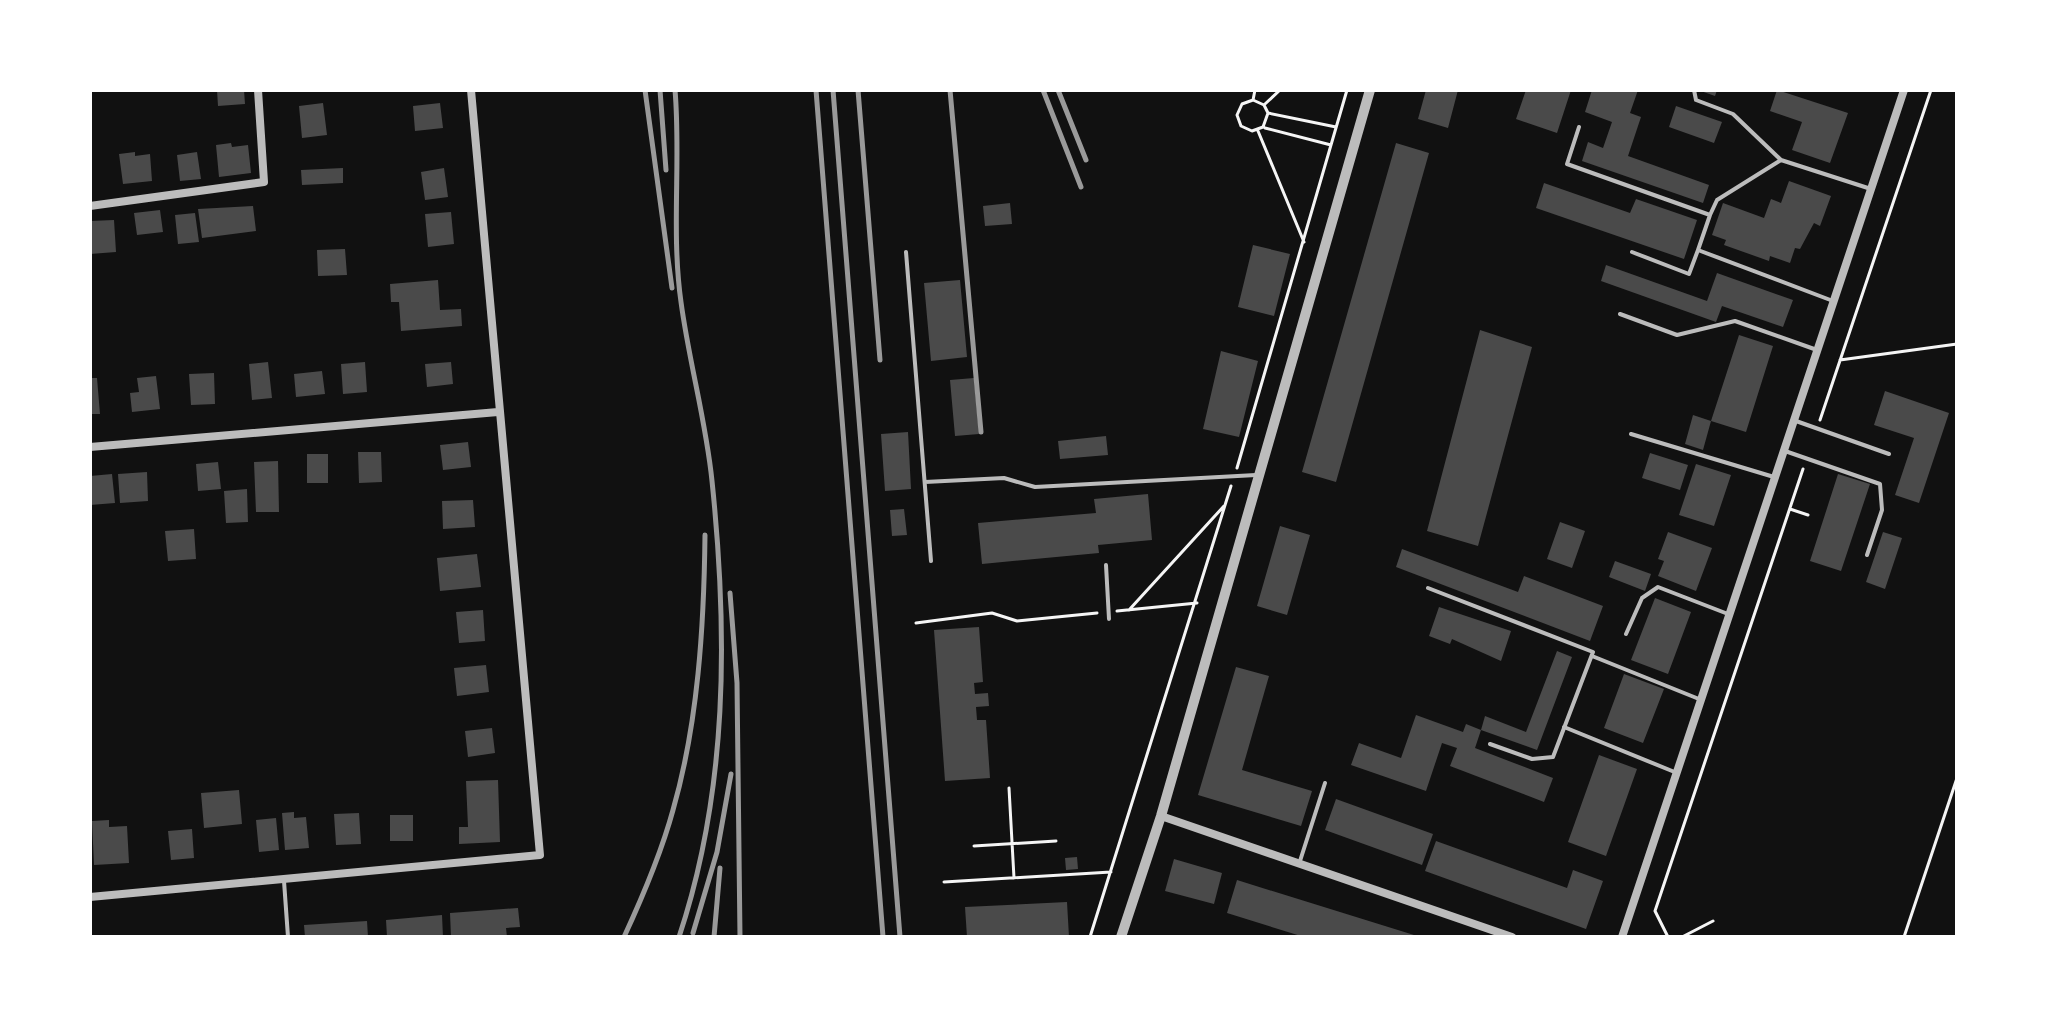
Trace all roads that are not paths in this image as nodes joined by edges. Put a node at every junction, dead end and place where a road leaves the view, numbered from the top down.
1 (258, 90) edge
2 (471, 90) edge
3 (1370, 90) edge
4 (1694, 90) edge
5 (1904, 90) edge
6 (1579, 127) dead end
7 (1781, 160) junction
8 (1873, 189) junction
9 (90, 206) edge
10 (1710, 215) junction
11 (1698, 250) junction
12 (906, 252) dead end
13 (1632, 252) dead end
14 (1835, 302) junction
15 (1620, 314) dead end
16 (1819, 351) junction
17 (498, 412) junction
18 (1796, 421) junction
19 (1631, 434) dead end
20 (90, 447) edge
21 (1785, 451) junction
22 (1889, 454) dead end
23 (1259, 475) junction
24 (1776, 478) junction
25 (925, 482) junction
26 (1867, 555) dead end
27 (931, 561) dead end
28 (1106, 565) dead end
29 (1428, 588) dead end
30 (1730, 614) junction
31 (1108, 615) road end
32 (1626, 634) dead end
33 (1592, 656) junction
34 (1702, 700) junction
35 (1564, 727) junction
36 (1490, 744) dead end
37 (1677, 773) junction
38 (1325, 783) dead end
39 (1161, 816) junction
40 (1299, 864) junction
41 (284, 879) junction
42 (90, 897) edge
43 (288, 937) edge
44 (1121, 937) edge
45 (1512, 937) edge
46 (1622, 937) edge

1 - 9 street
2 - 17 street
3 - 23 street
4 - 7 lane
5 - 8 street
6 - 10 lane
7 - 8 lane
7 - 10 lane
8 - 14 street
10 - 11 lane
11 - 13 lane
11 - 14 lane
12 - 25 lane
14 - 16 street
15 - 16 lane
16 - 18 street
17 - 20 street
17 - 41 street
18 - 21 street
18 - 22 lane
19 - 24 lane
21 - 24 street
21 - 26 lane
23 - 25 lane
23 - 39 street
24 - 30 street
25 - 27 lane
28 - 31 lane
29 - 33 lane
30 - 32 lane
30 - 34 street
33 - 34 lane
33 - 35 lane
34 - 37 street
35 - 36 lane
35 - 37 lane
37 - 46 street
38 - 40 lane
39 - 40 street
39 - 44 street
40 - 45 street
41 - 42 street
41 - 43 lane

